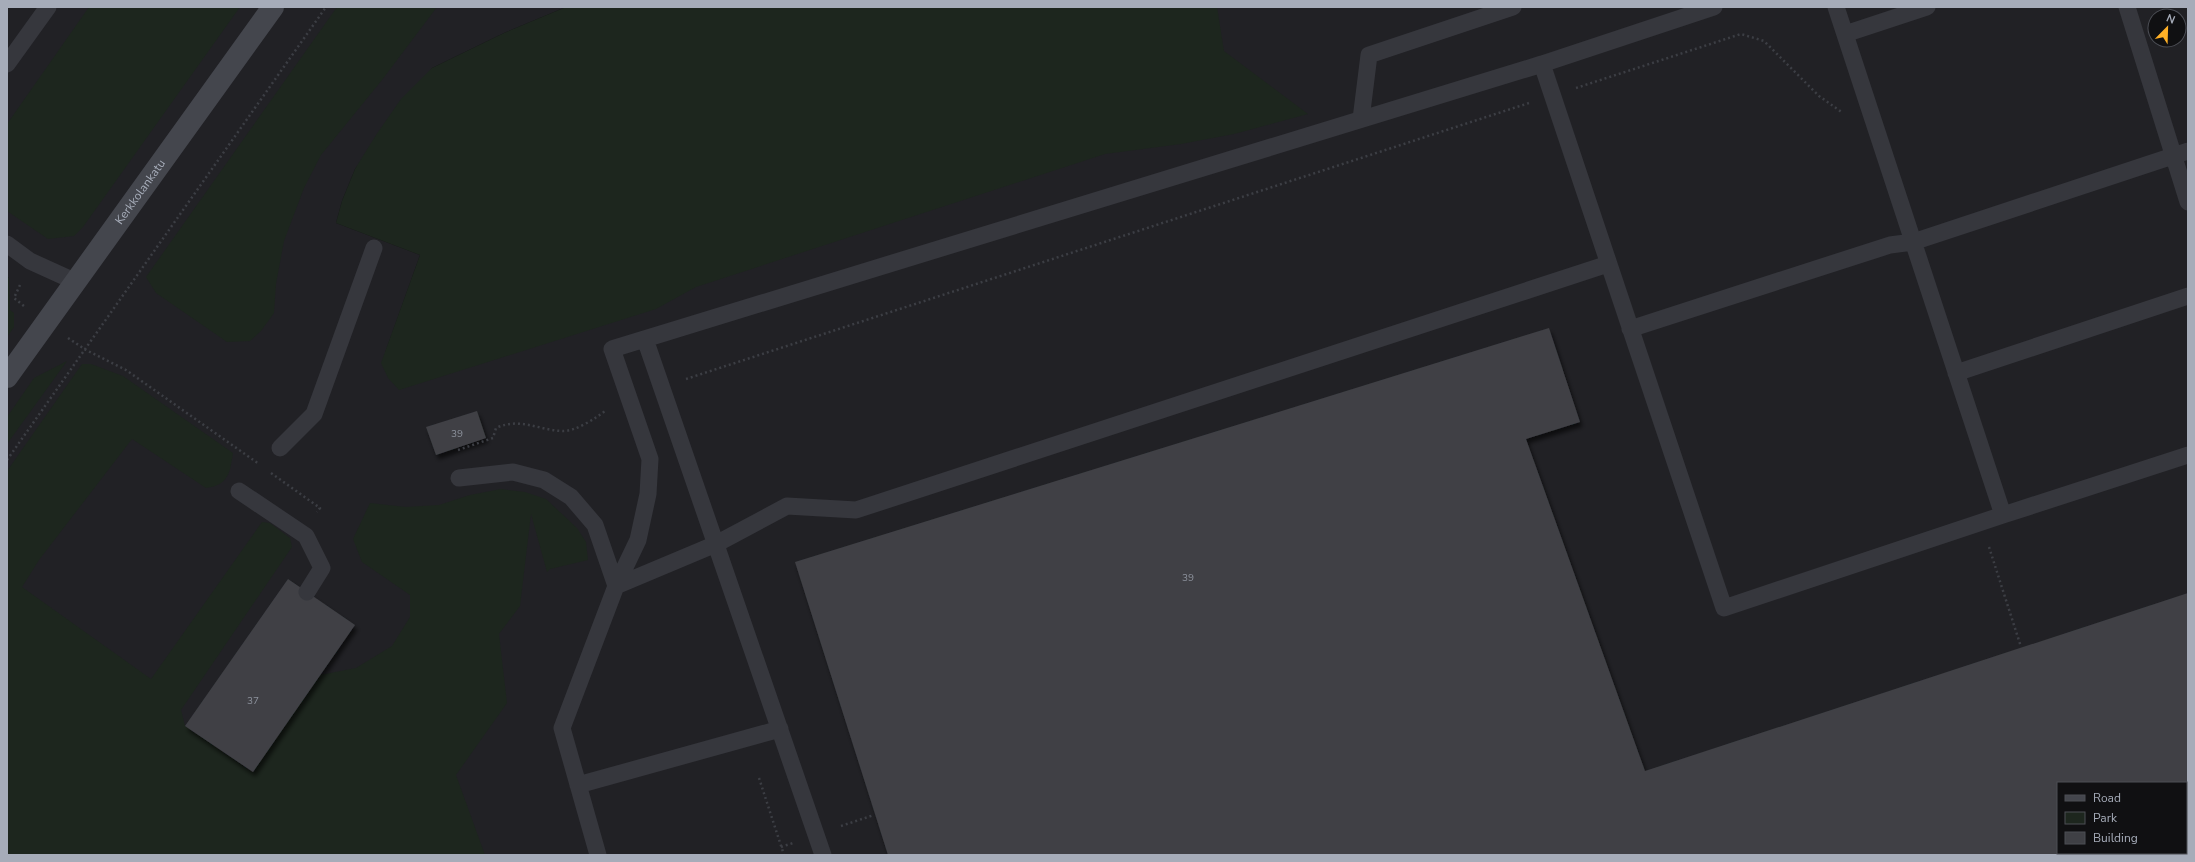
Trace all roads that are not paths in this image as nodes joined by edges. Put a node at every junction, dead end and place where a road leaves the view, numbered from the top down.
1 (48, 7) edge
2 (273, 7) edge
3 (1513, 7) edge
4 (1714, 7) edge
5 (1836, 7) edge
6 (1927, 7) edge
7 (2127, 7) edge
8 (1845, 34) junction
9 (7, 64) edge
10 (1542, 64) junction
11 (1361, 119) junction
12 (2181, 153) edge
13 (2188, 202) edge
14 (1913, 242) junction
15 (7, 244) edge
16 (374, 248) dead end
17 (1608, 264) junction
18 (74, 281) junction
19 (2188, 296) edge
20 (1630, 329) junction
21 (645, 339) junction
22 (1956, 373) junction
23 (7, 376) edge
24 (280, 448) dead end
25 (2188, 454) edge
26 (460, 478) road end
27 (239, 491) dead end
28 (2002, 515) junction
29 (716, 544) junction
30 (616, 586) junction
31 (307, 592) dead end
32 (780, 729) junction
33 (578, 785) junction
34 (598, 855) edge
35 (823, 855) edge

1 - 9 lane
2 - 18 street, Kerkkolankatu
3 - 11 lane
4 - 10 lane
5 - 8 lane
6 - 8 lane
7 - 12 lane
8 - 14 lane
10 - 11 lane
10 - 17 lane
11 - 21 lane
12 - 13 lane
12 - 14 lane
14 - 20 lane
14 - 22 lane
15 - 18 lane
16 - 24 lane
17 - 20 lane
17 - 29 lane
18 - 23 street, Kerkkolankatu
19 - 22 lane
20 - 28 lane
21 - 29 lane
21 - 30 lane
22 - 28 lane
25 - 28 lane
26 - 30 lane
27 - 31 lane
29 - 30 lane
29 - 32 lane
30 - 33 lane
32 - 33 lane
32 - 35 lane
33 - 34 lane

